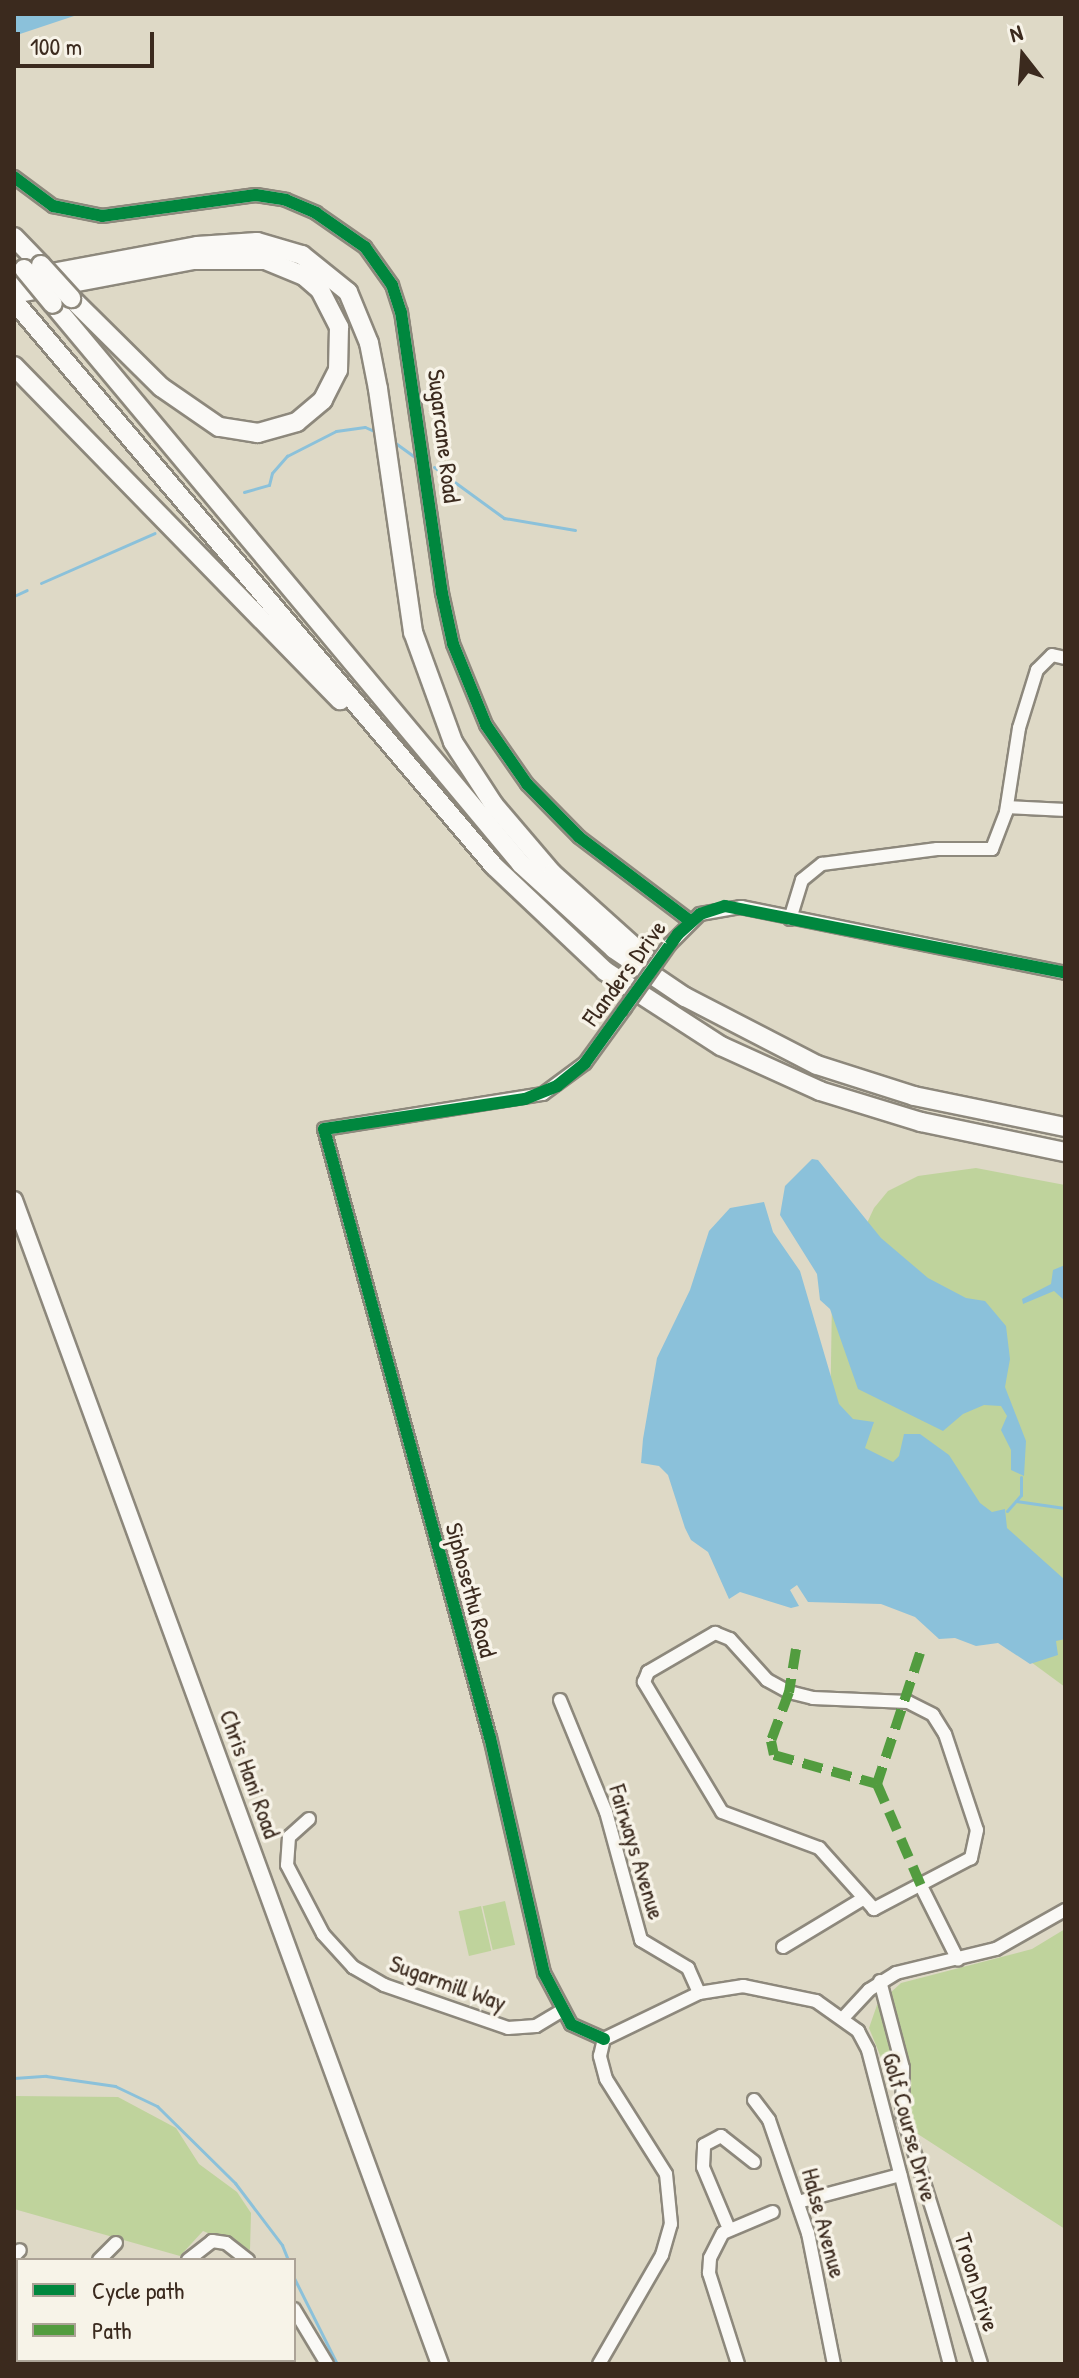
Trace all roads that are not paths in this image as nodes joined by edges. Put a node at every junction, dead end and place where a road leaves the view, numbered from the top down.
1 (14, 177) edge
2 (14, 237) edge
3 (23, 268) edge
4 (14, 294) edge
5 (19, 307) edge
6 (14, 366) edge
7 (1065, 658) edge
8 (421, 782) junction
9 (1007, 807) junction
10 (1065, 810) edge
11 (790, 919) junction
12 (690, 921) junction
13 (1065, 973) edge
14 (702, 1003) junction
15 (1065, 1127) edge
16 (324, 1129) joint
17 (1065, 1152) edge
18 (14, 1200) edge
19 (560, 1700) dead end
20 (309, 1819) dead end
21 (922, 1888) junction
22 (861, 1900) junction
23 (1065, 1910) edge
24 (783, 1947) dead end
25 (958, 1960) junction
26 (880, 1981) junction
27 (699, 1993) junction
28 (561, 2011) junction
29 (844, 2017) junction
30 (604, 2039) junction
31 (754, 2100) dead end
32 (754, 2162) dead end
33 (900, 2175) junction
34 (798, 2202) junction
35 (773, 2212) dead end
36 (729, 2229) junction
37 (116, 2243) dead end
38 (101, 2258) edge
39 (191, 2258) edge
40 (245, 2258) edge
41 (296, 2312) edge
42 (327, 2364) edge
43 (440, 2364) edge
44 (599, 2364) edge
45 (738, 2364) edge
46 (834, 2364) edge
47 (950, 2364) edge
48 (981, 2364) edge

1 - 12 street, Sugarcane Road
2 - 3 highway
3 - 4 highway, bridge
3 - 14 highway, bridge
3 - 14 highway
5 - 8 highway
6 - 8 highway
7 - 9 street
8 - 17 highway
9 - 10 street
9 - 11 street
11 - 12 street, Flanders Drive
11 - 13 street, Flanders Drive
12 - 16 street, Flanders Drive, bridge
14 - 15 highway
16 - 28 street, Siphosethu Road
18 - 43 main road, Chris Hani Road
19 - 27 street, Fairways Avenue
20 - 28 street, Sugarmill Way
21 - 22 street
21 - 22 street
21 - 25 street
22 - 24 street
23 - 25 street
25 - 26 street
26 - 29 street
26 - 48 street, Troon Drive
27 - 29 street, Golf Course Drive
27 - 30 street, Golf Course Drive
28 - 30 street, Siphosethu Road
29 - 33 street, Golf Course Drive
30 - 44 street
31 - 34 street, Halse Avenue
32 - 36 street
33 - 34 street
33 - 47 street, Golf Course Drive
34 - 46 street, Halse Avenue
35 - 36 street
36 - 45 street
37 - 38 street
39 - 40 street
41 - 42 street

